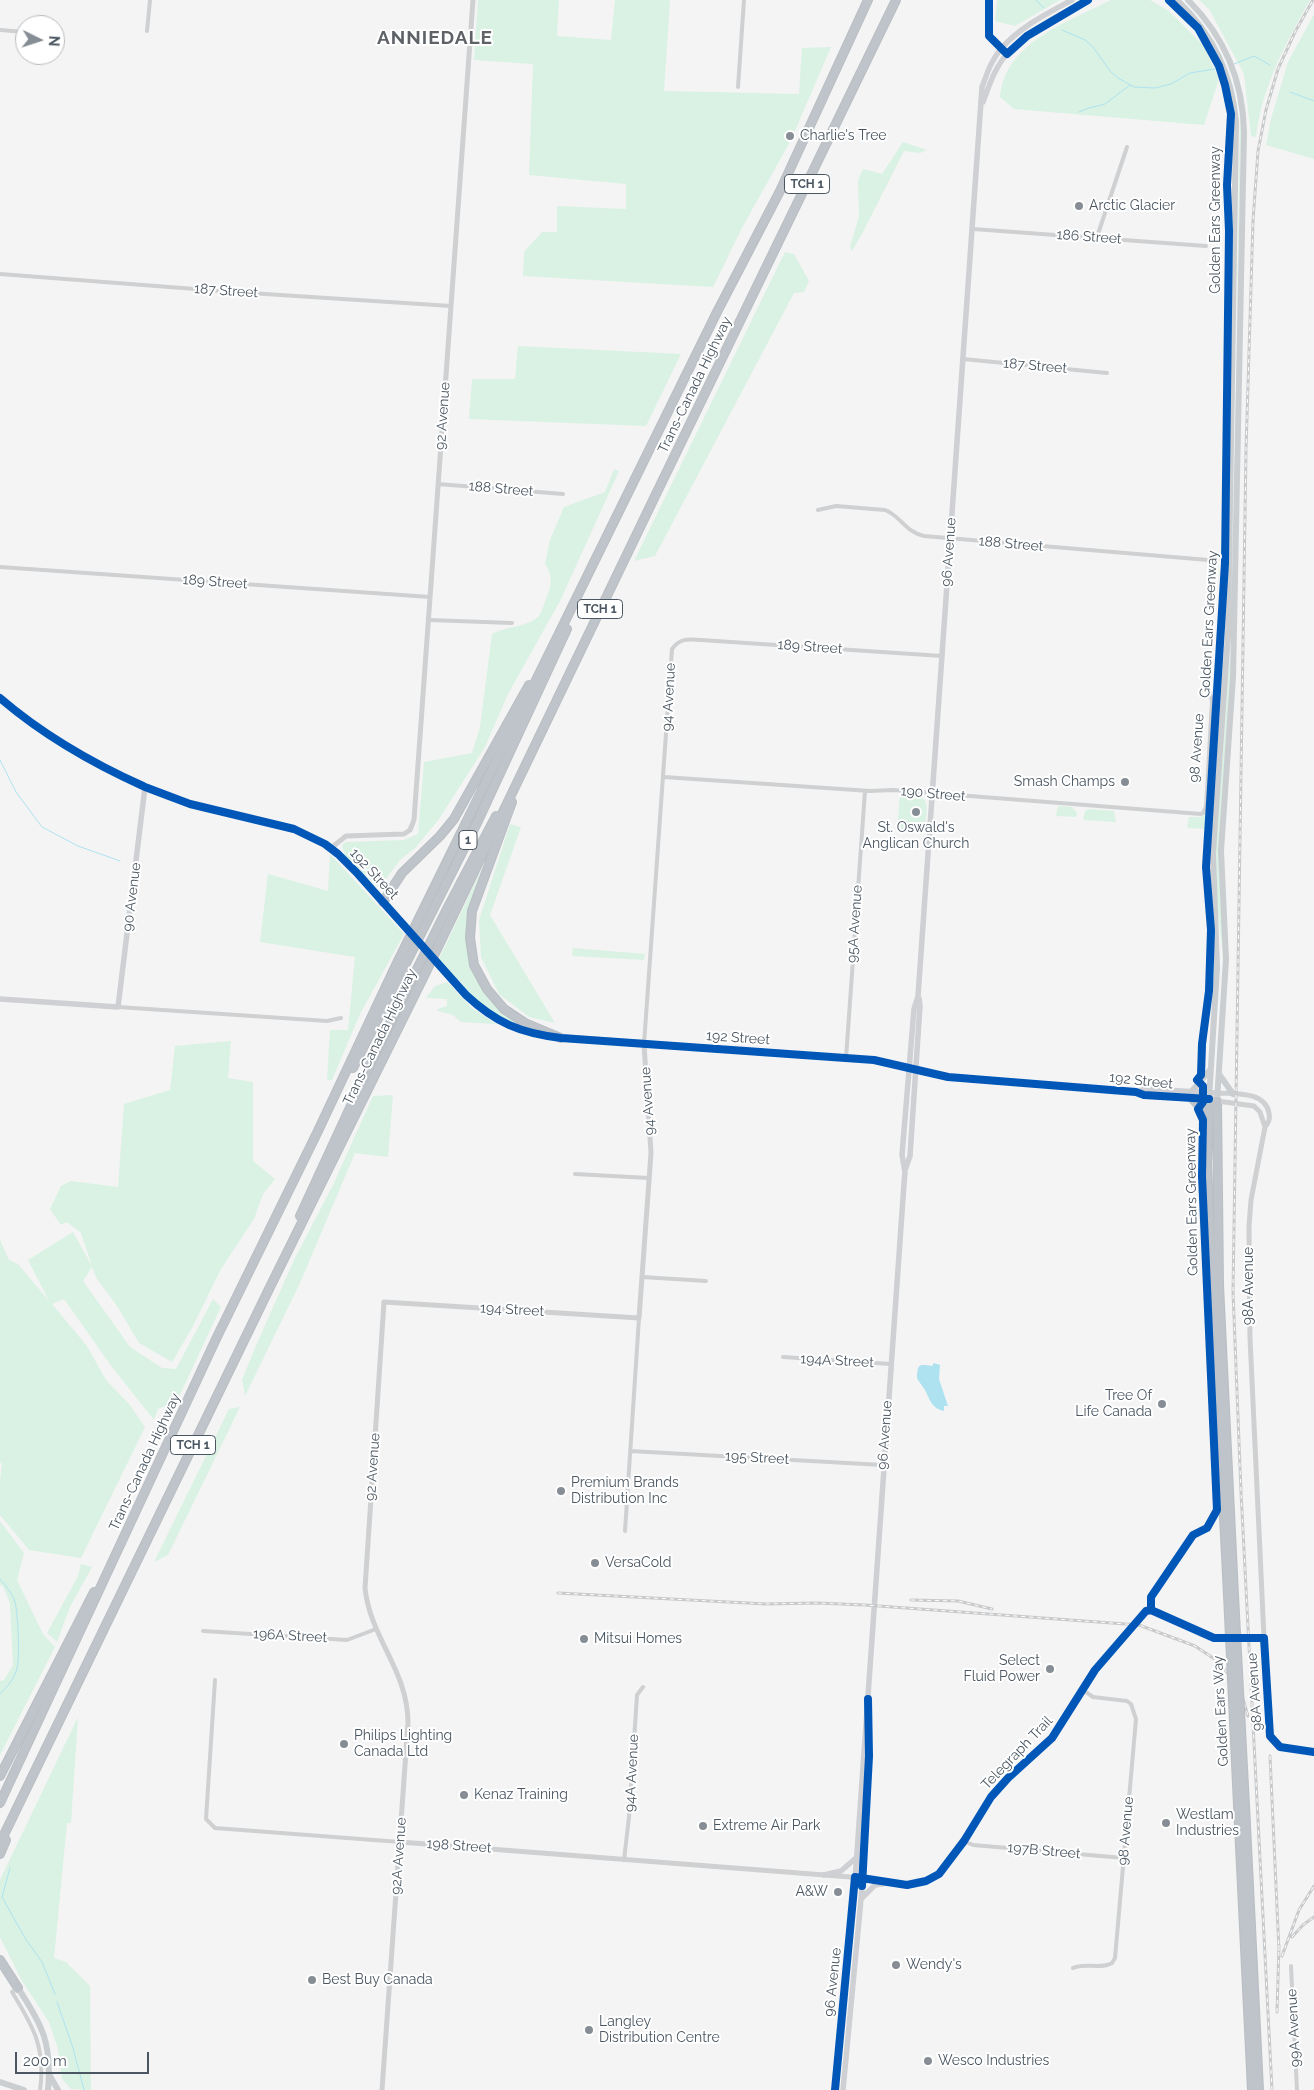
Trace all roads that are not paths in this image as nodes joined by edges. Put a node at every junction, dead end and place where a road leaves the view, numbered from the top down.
1 (150, 0) edge
2 (473, 0) edge
3 (744, 0) edge
4 (868, 0) edge
5 (896, 0) edge
6 (989, 0) edge
7 (1072, 0) edge
8 (1088, 0) edge
9 (1177, 0) edge
10 (1188, 0) edge
11 (0, 30) edge
12 (15, 31) edge
13 (148, 31) dead end
14 (1001, 48) junction
15 (1007, 54) junction
16 (738, 86) dead end
17 (980, 109) junction
18 (1127, 147) dead end
19 (973, 229) junction
20 (1097, 237) junction
21 (1206, 246) dead end
22 (0, 274) edge
23 (451, 306) junction
24 (963, 359) junction
25 (1107, 373) dead end
26 (438, 484) junction
27 (564, 494) dead end
28 (818, 510) dead end
29 (951, 539) junction
30 (605, 541) junction
31 (1212, 563) dead end
32 (0, 567) edge
33 (430, 597) junction
34 (428, 620) junction
35 (512, 623) dead end
36 (677, 642) joint
37 (942, 656) junction
38 (542, 667) junction
39 (1207, 684) dead end
40 (0, 698) edge
41 (527, 760) junction
42 (664, 777) junction
43 (145, 787) junction
44 (865, 791) junction
45 (933, 794) junction
46 (1203, 813) joint
47 (331, 848) junction
48 (383, 902) junction
49 (918, 996) junction
50 (0, 999) edge
51 (118, 1007) junction
52 (341, 1018) dead end
53 (560, 1038) junction
54 (644, 1044) junction
55 (846, 1058) junction
56 (909, 1067) junction
57 (916, 1068) junction
58 (1210, 1070) junction
59 (1219, 1074) junction
60 (1192, 1094) junction
61 (1233, 1094) junction
62 (1209, 1096) junction
63 (1218, 1097) junction
64 (1208, 1116) junction
65 (1265, 1127) junction
66 (317, 1133) junction
67 (905, 1172) junction
68 (575, 1174) dead end
69 (649, 1178) junction
70 (642, 1277) junction
71 (706, 1281) dead end
72 (384, 1302) joint
73 (639, 1318) junction
74 (783, 1357) dead end
75 (891, 1364) junction
76 (630, 1451) junction
77 (883, 1465) junction
78 (1207, 1528) dead end
79 (625, 1531) dead end
80 (120, 1544) junction
81 (1231, 1595) junction
82 (1151, 1610) junction
83 (376, 1629) junction
84 (203, 1631) dead end
85 (1264, 1638) junction
86 (215, 1680) dead end
87 (644, 1687) dead end
88 (1082, 1690) junction
89 (868, 1699) junction
90 (1314, 1752) edge
91 (0, 1776) edge
92 (30, 1783) junction
93 (0, 1803) edge
94 (1242, 1826) junction
95 (400, 1842) junction
96 (964, 1842) junction
97 (0, 1844) edge
98 (0, 1854) edge
99 (856, 1858) junction
100 (1124, 1858) junction
101 (624, 1860) junction
102 (824, 1875) junction
103 (855, 1877) junction
104 (863, 1878) junction
105 (887, 1883) junction
106 (861, 1899) junction
107 (0, 1960) edge
108 (1291, 1966) dead end
109 (1072, 1968) dead end
110 (15, 1990) junction
111 (50, 2074) junction
112 (0, 2082) edge
113 (24, 2090) edge
114 (40, 2090) edge
115 (48, 2090) edge
116 (58, 2090) edge
117 (382, 2090) edge
118 (835, 2090) edge
119 (843, 2090) edge
120 (1252, 2090) edge
121 (1259, 2090) edge
122 (1297, 2090) edge

1 - 13 street
2 - 23 street, 92 Avenue
3 - 16 street
4 - 30 highway, Trans-Canada Highway / TCH 1
5 - 41 highway, Trans-Canada Highway / TCH 1
6 - 14 street
7 - 14 main road
8 - 15 main road, 96 Avenue
9 - 58 main road, Golden Ears Way
10 - 59 main road, Golden Ears Way
11 - 12 street
14 - 15 street
14 - 17 main road, 96 Avenue
15 - 17 main road, 96 Avenue
17 - 19 main road, 96 Avenue
18 - 20 street
19 - 20 street, 186 Street
19 - 24 main road, 96 Avenue
20 - 21 street, 186 Street
22 - 23 street, 187 Street
23 - 26 street, 92 Avenue
24 - 25 street, 187 Street
24 - 29 main road, 96 Avenue
26 - 27 street, 188 Street
26 - 33 street, 92 Avenue
28 - 29 street, 188 Street
29 - 31 street, 188 Street
29 - 37 main road, 96 Avenue
30 - 38 highway, Trans-Canada Highway / TCH 1
30 - 66 highway, Trans-Canada Highway / 1
32 - 33 street, 189 Street
33 - 34 street, 92 Avenue
34 - 35 street
34 - 47 street, 92 Avenue
36 - 37 street, 189 Street
36 - 42 street, 94 Avenue
37 - 45 main road, 96 Avenue
38 - 48 highway
38 - 66 highway, Trans-Canada Highway / TCH 1
39 - 46 street, 98 Avenue
40 - 43 main road, 192 Street
41 - 53 highway
41 - 92 highway, Trans-Canada Highway / TCH 1
42 - 44 street, 190 Street
42 - 54 street, 94 Avenue
43 - 47 main road, 192 Street
43 - 51 main road, 90 Avenue
44 - 45 street, 190 Street
44 - 55 street, 95A Avenue
45 - 46 street, 190 Street
45 - 49 main road, 96 Avenue
47 - 48 main road, 192 Street
48 - 53 main road, 192 Street, bridge
49 - 56 main road, 96 Avenue
49 - 57 main road, 96 Avenue
50 - 51 main road
51 - 52 street
53 - 54 main road, 192 Street
54 - 55 main road, 192 Street
54 - 69 street, 94 Avenue
55 - 56 main road, 192 Street
56 - 57 main road, 192 Street
56 - 67 main road, 96 Avenue
57 - 60 main road, 192 Street
57 - 67 main road, 96 Avenue
58 - 60 main road
58 - 62 main road, Golden Ears Way
59 - 61 main road
59 - 63 main road, Golden Ears Way
60 - 62 main road, 192 Street
60 - 64 highway
61 - 63 street, 192 Street
61 - 65 street, 192 Street
62 - 63 main road, 192 Street
62 - 64 highway, Golden Ears Way
63 - 65 street, 192 Street
63 - 81 highway, Golden Ears Way
64 - 81 highway, Golden Ears Way
65 - 85 street, 98A Avenue
66 - 80 highway, Trans-Canada Highway / TCH 1
67 - 75 main road, 96 Avenue
68 - 69 street
69 - 70 street, 94 Avenue
70 - 71 street
70 - 73 street, 94 Avenue
72 - 73 street, 194 Street
72 - 83 street, 92 Avenue
73 - 76 street, 94 Avenue
74 - 75 street, 194A Street
75 - 77 main road, 96 Avenue
76 - 77 street, 195 Street
76 - 79 street, 94 Avenue
77 - 89 main road, 96 Avenue
78 - 82 street
80 - 91 highway
80 - 93 highway, Trans-Canada Highway / TCH 1
81 - 94 highway, Golden Ears Way, bridge
82 - 85 street
82 - 88 street, Telegraph Trail
83 - 84 street, 196A Street
83 - 95 street, 92A Avenue
85 - 90 street, 98A Avenue
86 - 95 street, 198 Street
87 - 101 street, 94A Avenue
88 - 96 street, Telegraph Trail
88 - 100 street, 98 Avenue
89 - 99 main road, 96 Avenue
89 - 104 main road, 96 Avenue
92 - 97 highway, Trans-Canada Highway / TCH 1
92 - 98 highway
94 - 120 highway, Golden Ears Way
94 - 121 highway, Golden Ears Way
95 - 101 street, 198 Street
95 - 117 street, 92A Avenue
96 - 100 street, 197B Street
96 - 105 street, Telegraph Trail
99 - 102 main road
99 - 103 main road, 96 Avenue
100 - 109 street, 98 Avenue
101 - 102 street, 198 Street
102 - 103 street, 198 Street
103 - 104 street, Telegraph Trail
103 - 118 main road, 96 Avenue
104 - 105 street, Telegraph Trail
104 - 106 main road, 96 Avenue
105 - 106 main road
106 - 119 main road, 96 Avenue
107 - 110 highway
108 - 122 street, 99A Avenue
110 - 111 main road
110 - 114 street
111 - 115 main road
111 - 116 main road
112 - 113 main road

